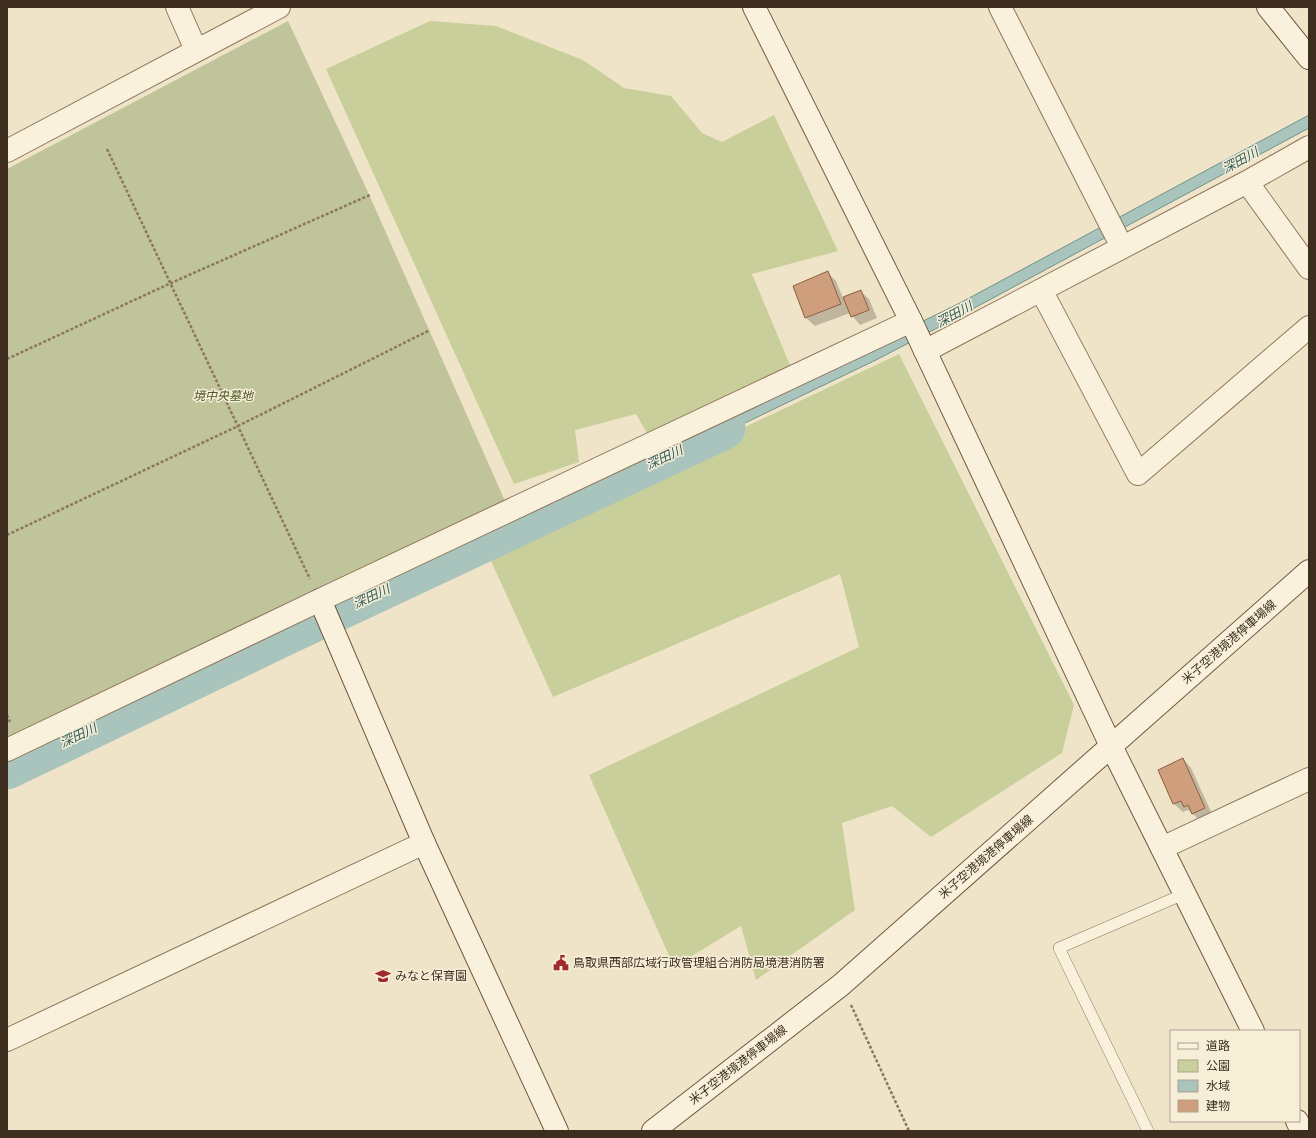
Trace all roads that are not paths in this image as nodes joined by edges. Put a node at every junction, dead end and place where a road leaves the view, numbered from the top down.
1 (177, 7) edge
2 (279, 7) edge
3 (754, 7) edge
4 (1000, 7) edge
5 (1268, 7) edge
6 (196, 50) junction
7 (1309, 58) edge
8 (1309, 147) edge
9 (7, 151) edge
10 (1247, 182) junction
11 (1122, 247) junction
12 (1309, 268) edge
13 (1041, 290) junction
14 (911, 321) junction
15 (1309, 327) edge
16 (925, 351) junction
17 (1309, 572) edge
18 (320, 600) junction
19 (1111, 746) junction
20 (7, 750) edge
21 (1309, 778) edge
22 (424, 843) junction
23 (1162, 848) junction
24 (1184, 894) junction
25 (1252, 1030) edge
26 (7, 1040) edge
27 (1298, 1122) edge
28 (558, 1131) edge
29 (653, 1131) edge
30 (1148, 1131) edge
31 (1302, 1131) edge

1 - 6 street
2 - 6 street
3 - 14 street
4 - 11 street
5 - 7 street
6 - 9 street
8 - 10 street
10 - 11 street
10 - 12 street
11 - 13 street
13 - 15 street
13 - 16 street
14 - 16 street
14 - 18 street
16 - 19 street
17 - 19 street, 米子空港境港停車場線
18 - 20 street
18 - 22 street
19 - 23 street
19 - 29 street, 米子空港境港停車場線
21 - 23 street
22 - 26 street
22 - 28 street
23 - 24 street
24 - 25 street
24 - 30 lane
27 - 31 street

